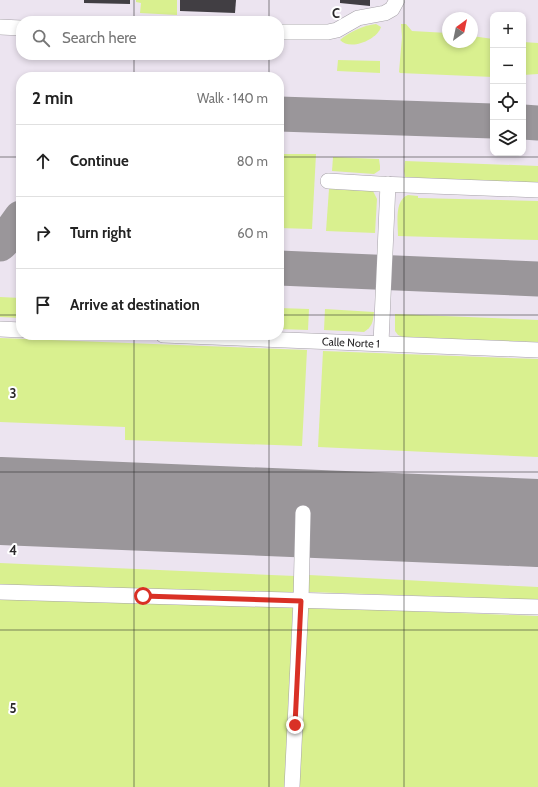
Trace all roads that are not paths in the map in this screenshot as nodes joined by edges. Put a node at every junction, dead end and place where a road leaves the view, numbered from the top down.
1 (397, 0) edge
2 (0, 27) edge
3 (16, 28) edge
4 (284, 32) edge
5 (328, 181) dead end
6 (388, 184) junction
7 (538, 190) edge
8 (0, 329) edge
9 (16, 330) edge
10 (284, 339) edge
11 (381, 343) junction
12 (538, 350) edge
13 (303, 512) dead end
14 (0, 592) edge
15 (301, 601) junction
16 (538, 607) edge
17 (292, 787) edge

1 - 4 lane
2 - 3 lane
5 - 6 lane
6 - 7 lane
6 - 11 lane
8 - 9 lane
10 - 11 lane, Calle Norte 1
11 - 12 lane, Calle Norte 1
13 - 15 lane
14 - 15 lane
15 - 16 lane
15 - 17 lane

